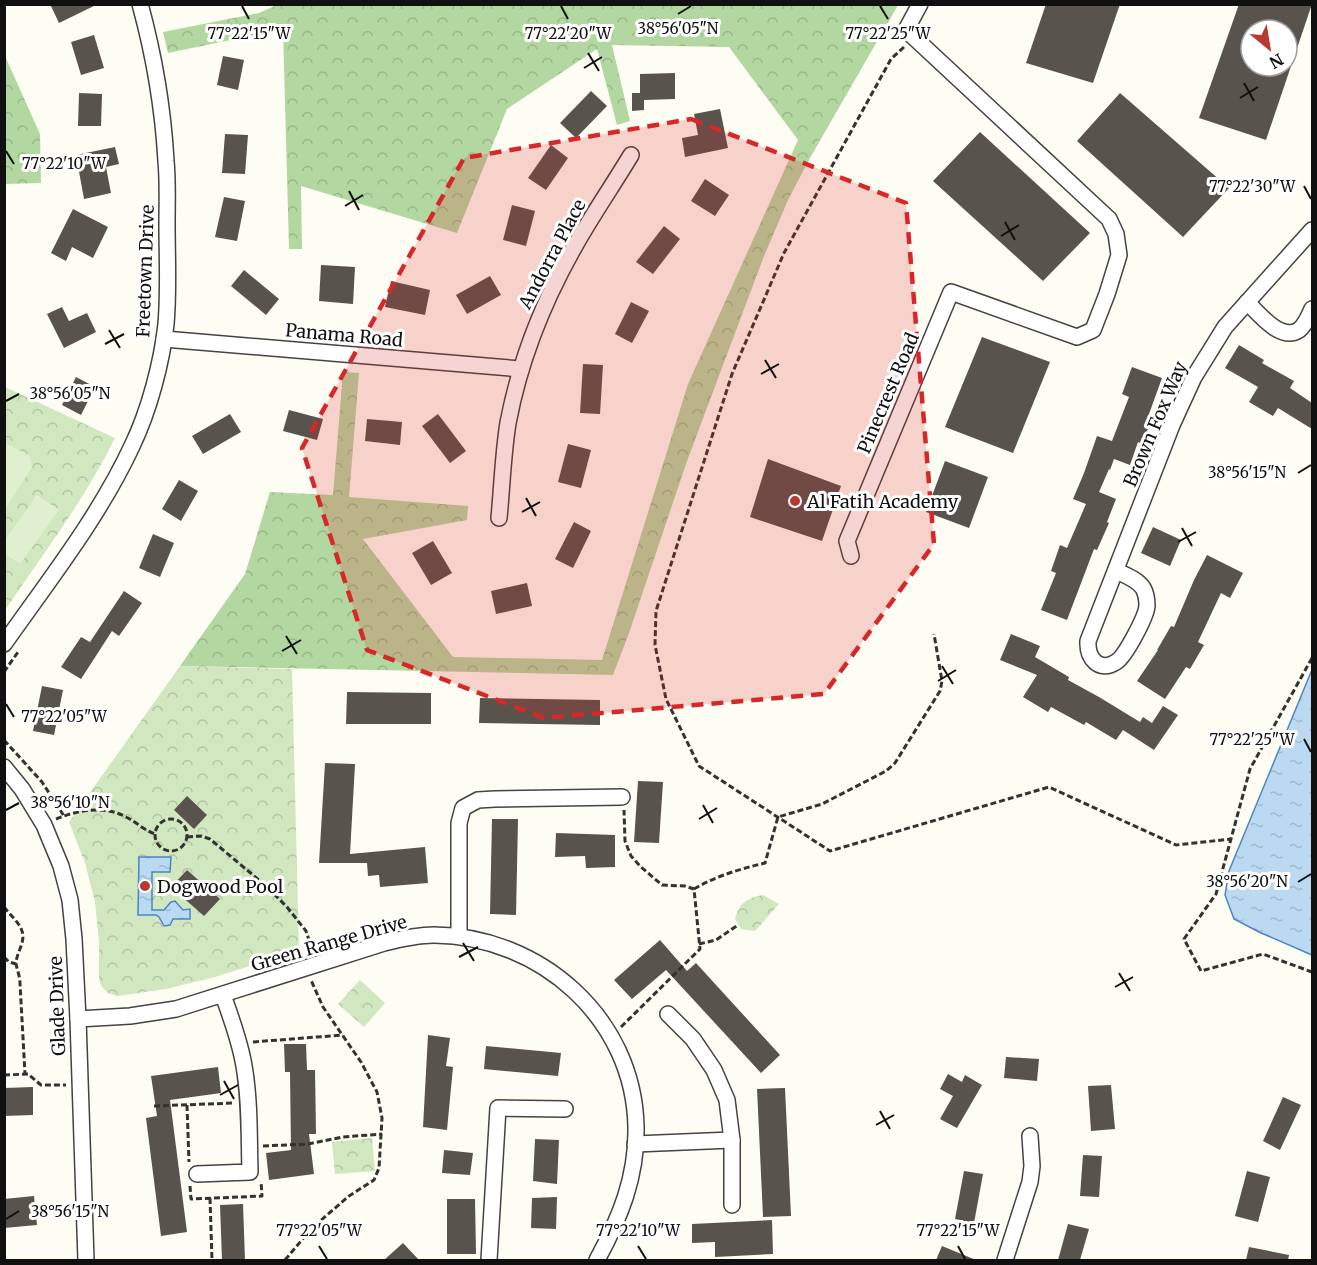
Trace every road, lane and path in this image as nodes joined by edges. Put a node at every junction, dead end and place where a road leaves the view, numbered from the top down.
1 (140, 4) edge
2 (920, 4) edge
3 (910, 34) junction
4 (631, 155) dead end
5 (1312, 230) edge
6 (1247, 303) junction
7 (1312, 309) edge
8 (164, 339) junction
9 (521, 369) junction
10 (499, 518) dead end
11 (851, 556) dead end
12 (1116, 571) junction
13 (934, 634) dead end
14 (4, 644) edge
15 (1312, 658) edge
16 (4, 740) edge
17 (4, 767) edge
18 (622, 797) joint
19 (64, 816) junction
20 (778, 818) junction
21 (44, 825) junction
22 (154, 834) junction
23 (187, 837) junction
24 (1231, 839) junction
25 (694, 889) junction
26 (4, 907) edge
27 (6, 914) edge
28 (738, 925) dead end
29 (459, 936) junction
30 (699, 944) junction
31 (4, 957) edge
32 (16, 964) junction
33 (308, 968) junction
34 (1312, 972) edge
35 (223, 995) junction
36 (668, 1014) dead end
37 (78, 1019) junction
38 (343, 1035) junction
39 (610, 1036) junction
40 (239, 1045) junction
41 (24, 1074) junction
42 (4, 1075) edge
43 (80, 1085) junction
44 (247, 1102) junction
45 (154, 1106) dead end
46 (565, 1109) dead end
47 (382, 1134) junction
48 (1030, 1136) dead end
49 (732, 1140) junction
50 (635, 1144) junction
51 (249, 1147) junction
52 (197, 1174) dead end
53 (210, 1198) dead end
54 (732, 1204) dead end
55 (86, 1260) edge
56 (212, 1260) edge
57 (285, 1260) edge
58 (489, 1260) edge
59 (597, 1260) edge
60 (1005, 1260) edge

1 - 8 street, Freetown Drive
2 - 3 street
3 - 11 street, Pinecrest Road
3 - 20 path
4 - 9 street, Andorra Place
5 - 6 street, Brown Fox Way
6 - 7 street
6 - 12 street, Brown Fox Way
8 - 9 street, Panama Road
8 - 14 street, Freetown Drive
9 - 10 street, Andorra Place
12 - 12 street, Brown Fox Way
13 - 20 path
15 - 24 path
16 - 19 path
17 - 21 street, Glade Drive
18 - 25 path
18 - 29 street
19 - 21 path
19 - 22 path
20 - 24 path
20 - 25 path
21 - 37 street, Glade Drive
22 - 23 path
22 - 23 path
23 - 33 path
24 - 34 path
25 - 30 path
26 - 27 path
27 - 32 path
28 - 30 path
29 - 33 street, Green Range Drive
29 - 39 street, Green Range Drive
30 - 39 path
31 - 32 path
32 - 41 path
33 - 35 street, Green Range Drive
33 - 38 path
35 - 37 street, Green Range Drive
35 - 40 street
36 - 49 street
37 - 43 street, Glade Drive
38 - 40 path
38 - 47 path
39 - 50 street, Green Range Drive
40 - 44 street
41 - 42 path
41 - 43 path
43 - 55 street, Glade Drive
44 - 45 path
44 - 51 street
46 - 58 street
47 - 51 path
47 - 57 path
48 - 60 street
49 - 50 street
49 - 54 street
50 - 59 street, Green Range Drive
51 - 52 street
53 - 56 path

